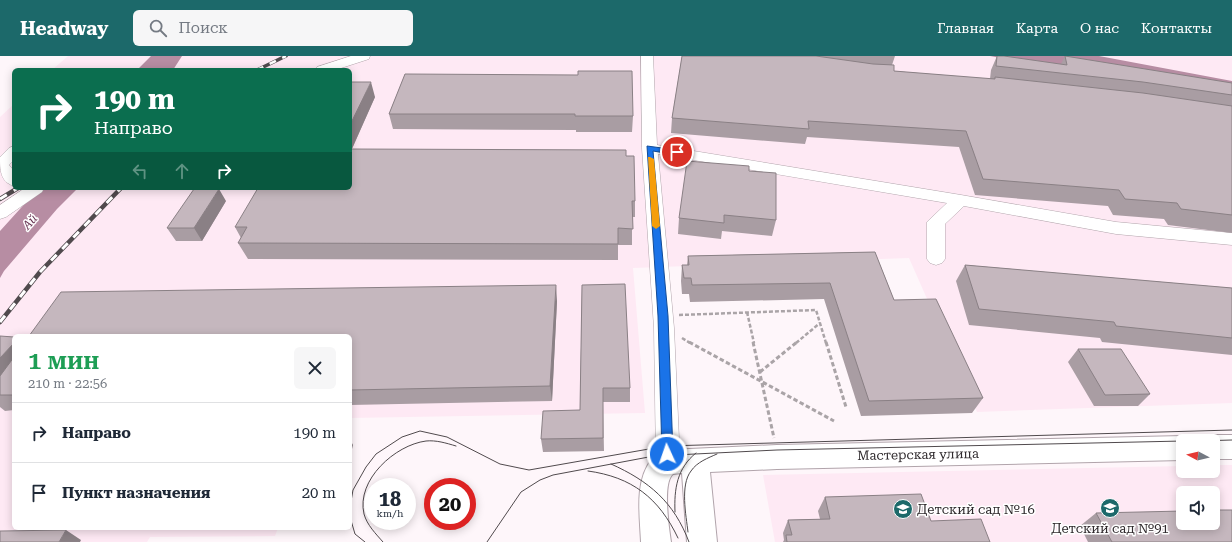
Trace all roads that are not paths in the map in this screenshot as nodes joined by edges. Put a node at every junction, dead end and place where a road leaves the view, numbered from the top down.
1 (364, 56) edge
2 (647, 56) edge
3 (328, 68) edge
4 (650, 148) junction
5 (12, 153) edge
6 (12, 179) edge
7 (33, 190) edge
8 (961, 200) junction
9 (0, 214) edge
10 (1232, 239) edge
11 (936, 259) dead end
12 (1220, 447) edge
13 (1232, 447) edge
14 (1176, 448) edge
15 (673, 465) junction
16 (656, 542) edge
17 (702, 542) edge

1 - 3 lane
2 - 4 lane
4 - 8 lane
4 - 15 lane
5 - 6 lane
7 - 9 lane
8 - 10 lane
8 - 11 lane
12 - 13 main road
14 - 15 main road, Мастерская улица
15 - 16 main road
15 - 17 main road

